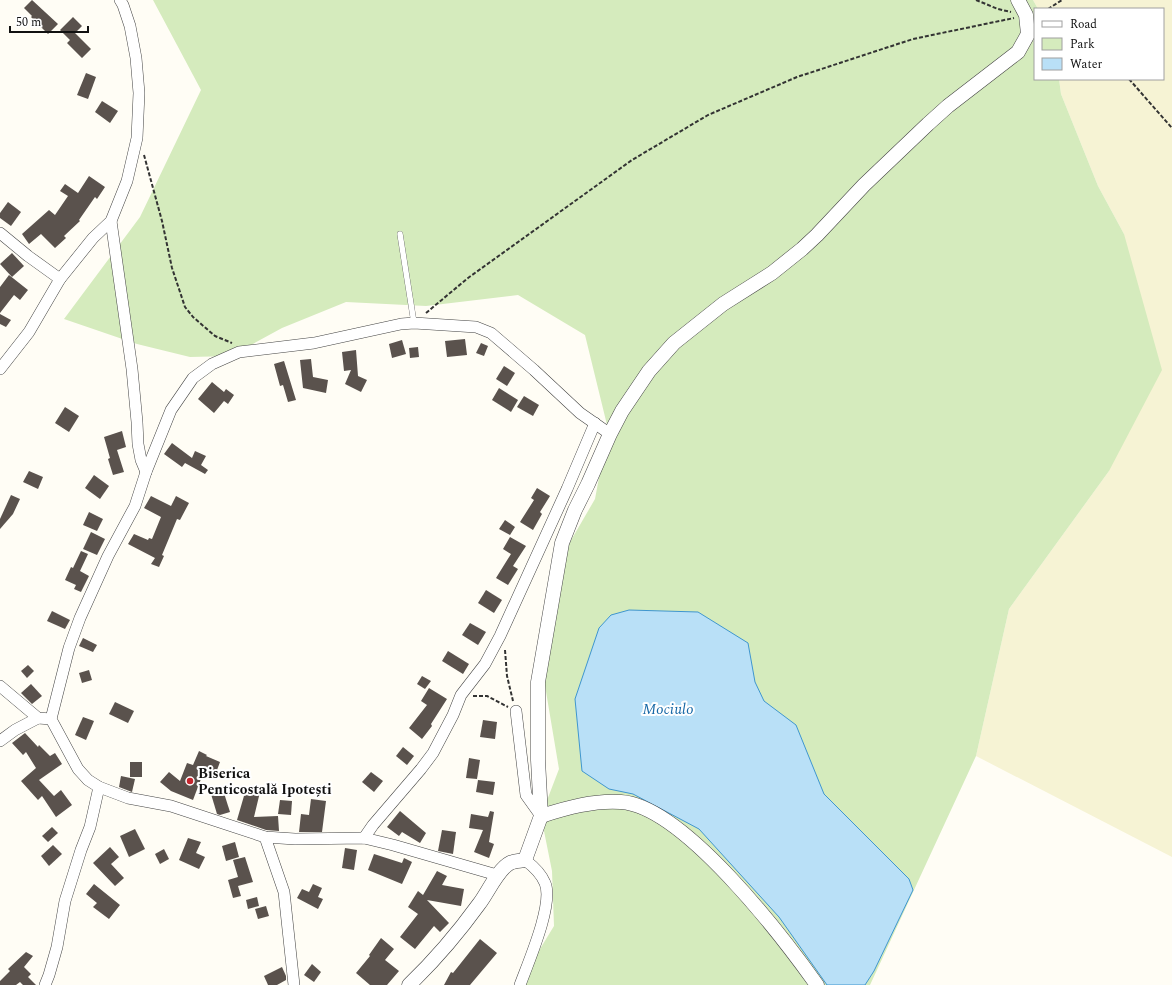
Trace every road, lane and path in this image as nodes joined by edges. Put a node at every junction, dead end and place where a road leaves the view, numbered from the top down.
1 (120, 0) edge
2 (976, 0) edge
3 (1018, 0) edge
4 (1062, 0) edge
5 (1050, 8) edge
6 (1026, 15) junction
7 (1130, 80) edge
8 (1172, 128) edge
9 (137, 138) junction
10 (110, 221) junction
11 (0, 233) edge
12 (400, 234) dead end
13 (60, 279) junction
14 (414, 323) junction
15 (236, 344) dead end
16 (0, 369) edge
17 (595, 423) junction
18 (610, 434) junction
19 (146, 472) junction
20 (500, 636) junction
21 (0, 686) edge
22 (461, 695) junction
23 (516, 712) junction
24 (38, 718) junction
25 (51, 719) junction
26 (0, 742) edge
27 (99, 787) junction
28 (541, 816) junction
29 (265, 837) junction
30 (364, 838) junction
31 (525, 860) junction
32 (497, 875) junction
33 (45, 985) edge
34 (294, 985) edge
35 (409, 985) edge
36 (520, 985) edge
37 (817, 985) edge

1 - 9 street
2 - 6 path
3 - 6 street
4 - 5 path
6 - 14 path
6 - 18 street
7 - 8 path
9 - 10 street
9 - 15 path
10 - 13 street
10 - 19 street
11 - 13 street
12 - 14 lane
13 - 16 street
14 - 17 street
14 - 19 street
17 - 18 street
17 - 20 street
18 - 28 street
19 - 25 street
20 - 22 street
20 - 23 path
21 - 24 street
22 - 23 path
22 - 30 street
23 - 28 street
24 - 25 street
24 - 26 street
25 - 27 street
27 - 29 street
27 - 33 street
28 - 31 street
28 - 37 street
29 - 30 street
29 - 34 street
30 - 32 street
31 - 32 street
31 - 36 street
32 - 35 street

